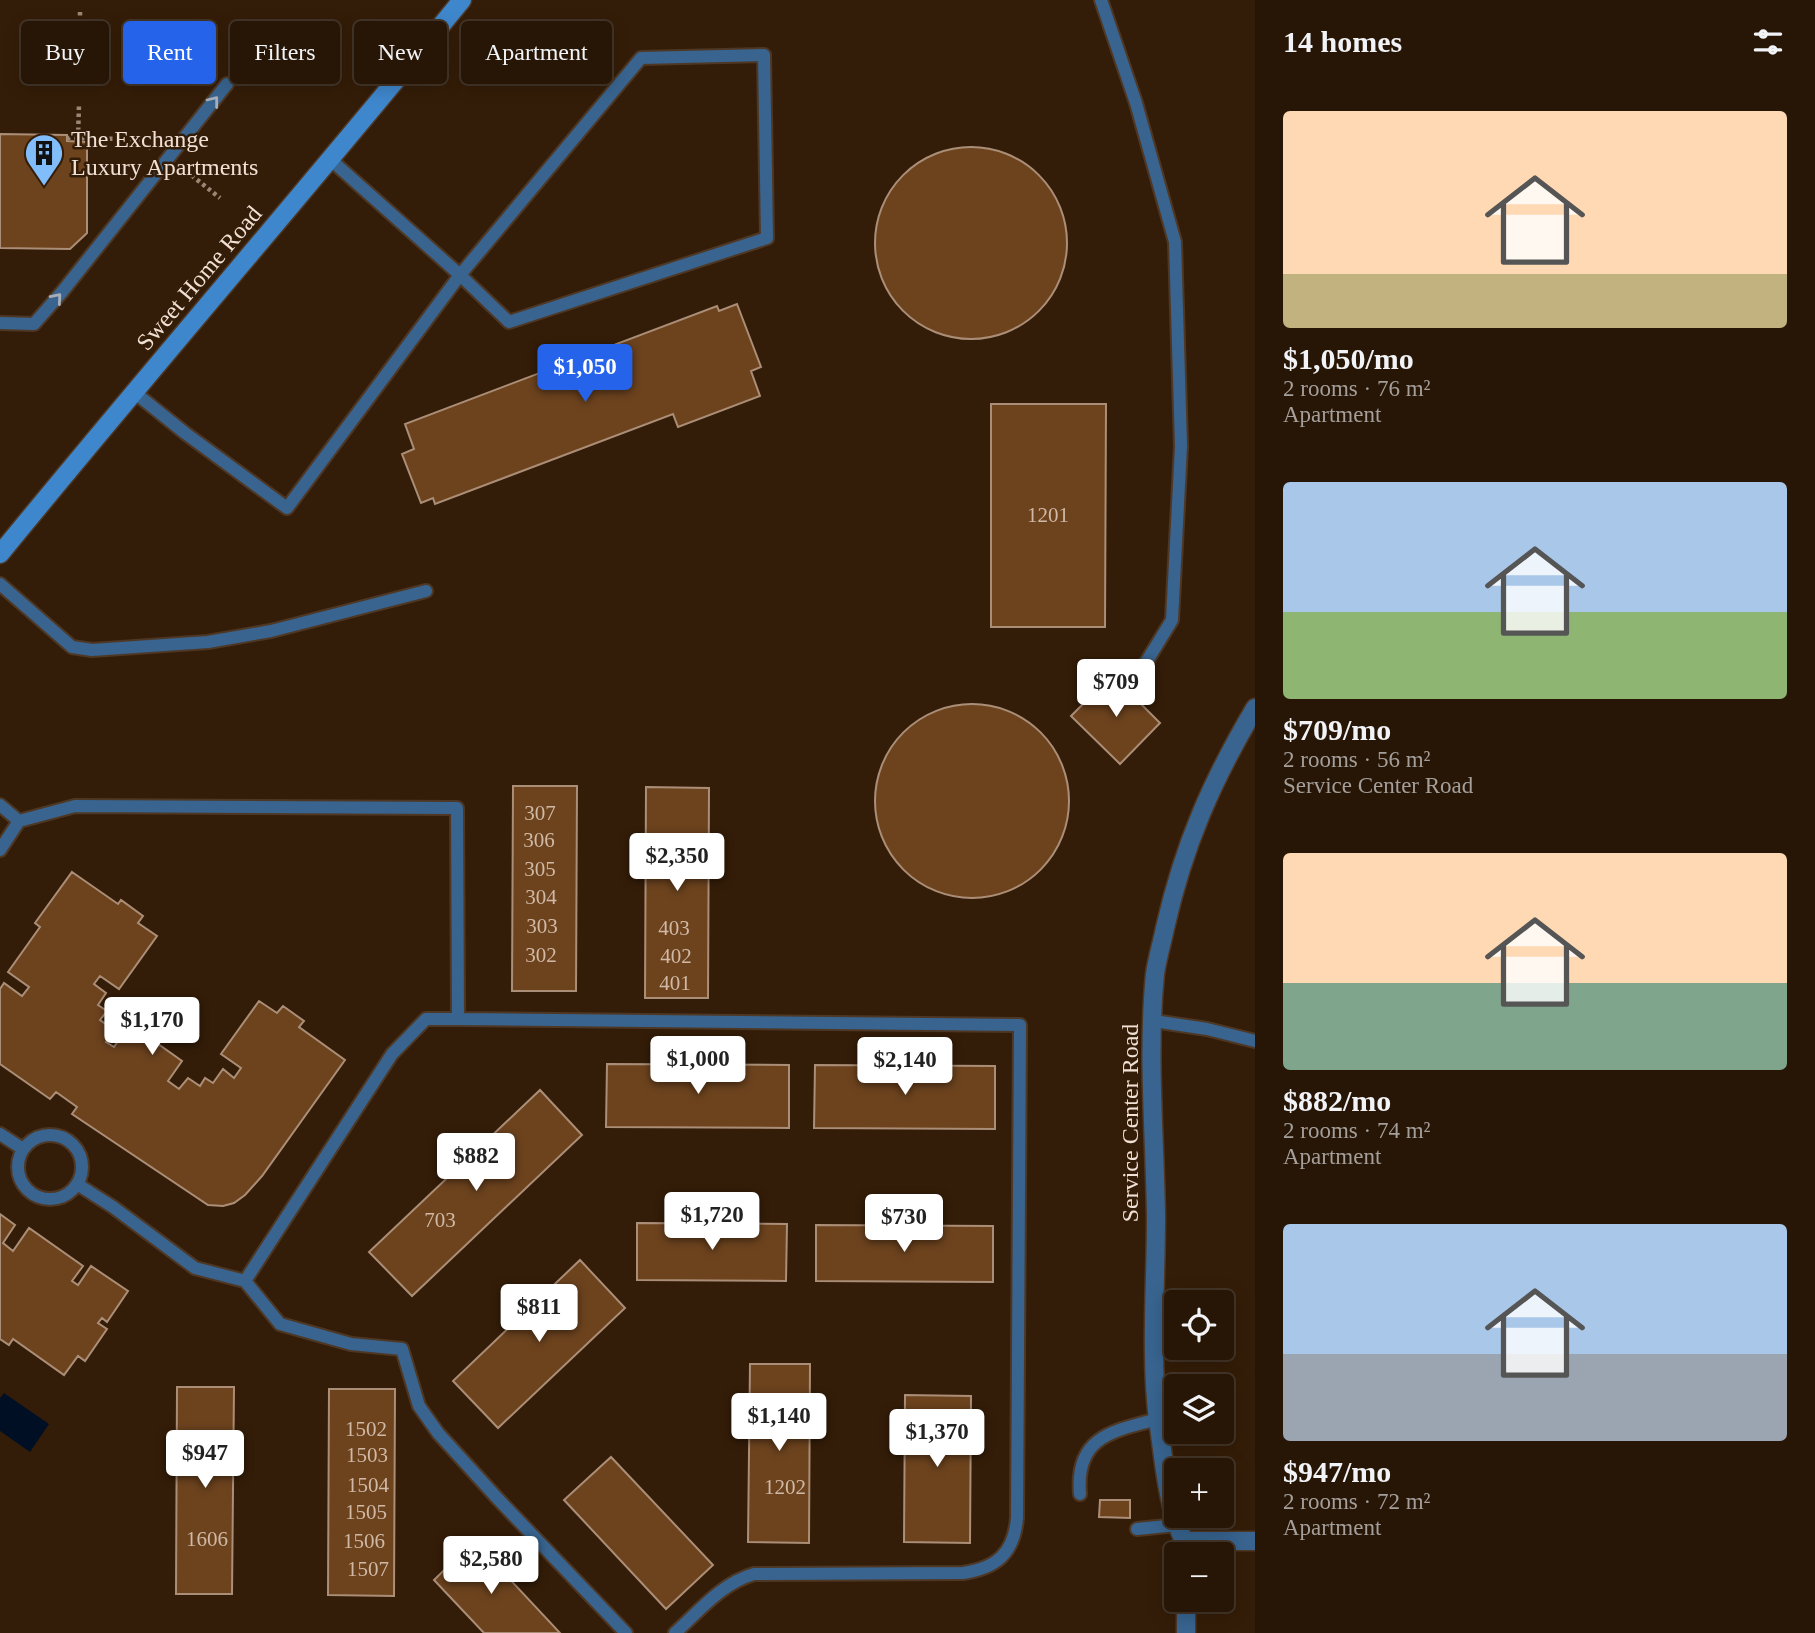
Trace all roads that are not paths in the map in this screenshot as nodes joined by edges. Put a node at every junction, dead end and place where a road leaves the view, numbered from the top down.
1 (462, 0) edge
2 (1101, 0) edge
3 (227, 84) dead end
4 (331, 160) junction
5 (460, 275) junction
6 (0, 323) edge
7 (134, 391) junction
8 (0, 554) edge
9 (0, 584) edge
10 (426, 591) dead end
11 (1128, 691) dead end
12 (1255, 708) edge
13 (0, 805) edge
14 (19, 821) junction
15 (0, 850) edge
16 (458, 1019) junction
17 (1154, 1021) junction
18 (1255, 1041) edge
19 (0, 1134) edge
20 (23, 1149) junction
21 (78, 1184) junction
22 (246, 1281) junction
23 (1158, 1419) junction
24 (1165, 1458) edge
25 (1080, 1494) dead end
26 (1164, 1526) edge
27 (1137, 1529) dead end
28 (1255, 1541) edge
29 (1234, 1543) edge
30 (1186, 1612) edge
31 (626, 1633) edge
32 (676, 1633) edge
33 (1186, 1633) edge

1 - 4 main road, Sweet Home Road
2 - 11 lane
6 -> 3 lane
4 - 5 lane
4 - 7 main road, Sweet Home Road
5 - 5 lane
5 - 7 lane
7 - 8 main road, Sweet Home Road
9 - 10 lane
12 - 17 street, Service Center Road
13 - 14 lane
14 - 15 lane
14 - 16 lane
16 - 22 lane
16 - 32 lane
17 - 18 lane
17 - 23 street, Service Center Road
19 - 20 lane
20 - 21 lane
20 - 21 lane
21 - 22 lane
22 - 31 lane
23 - 24 street, Service Center Road
23 - 25 lane
26 - 27 lane
28 - 29 street
30 - 33 street

